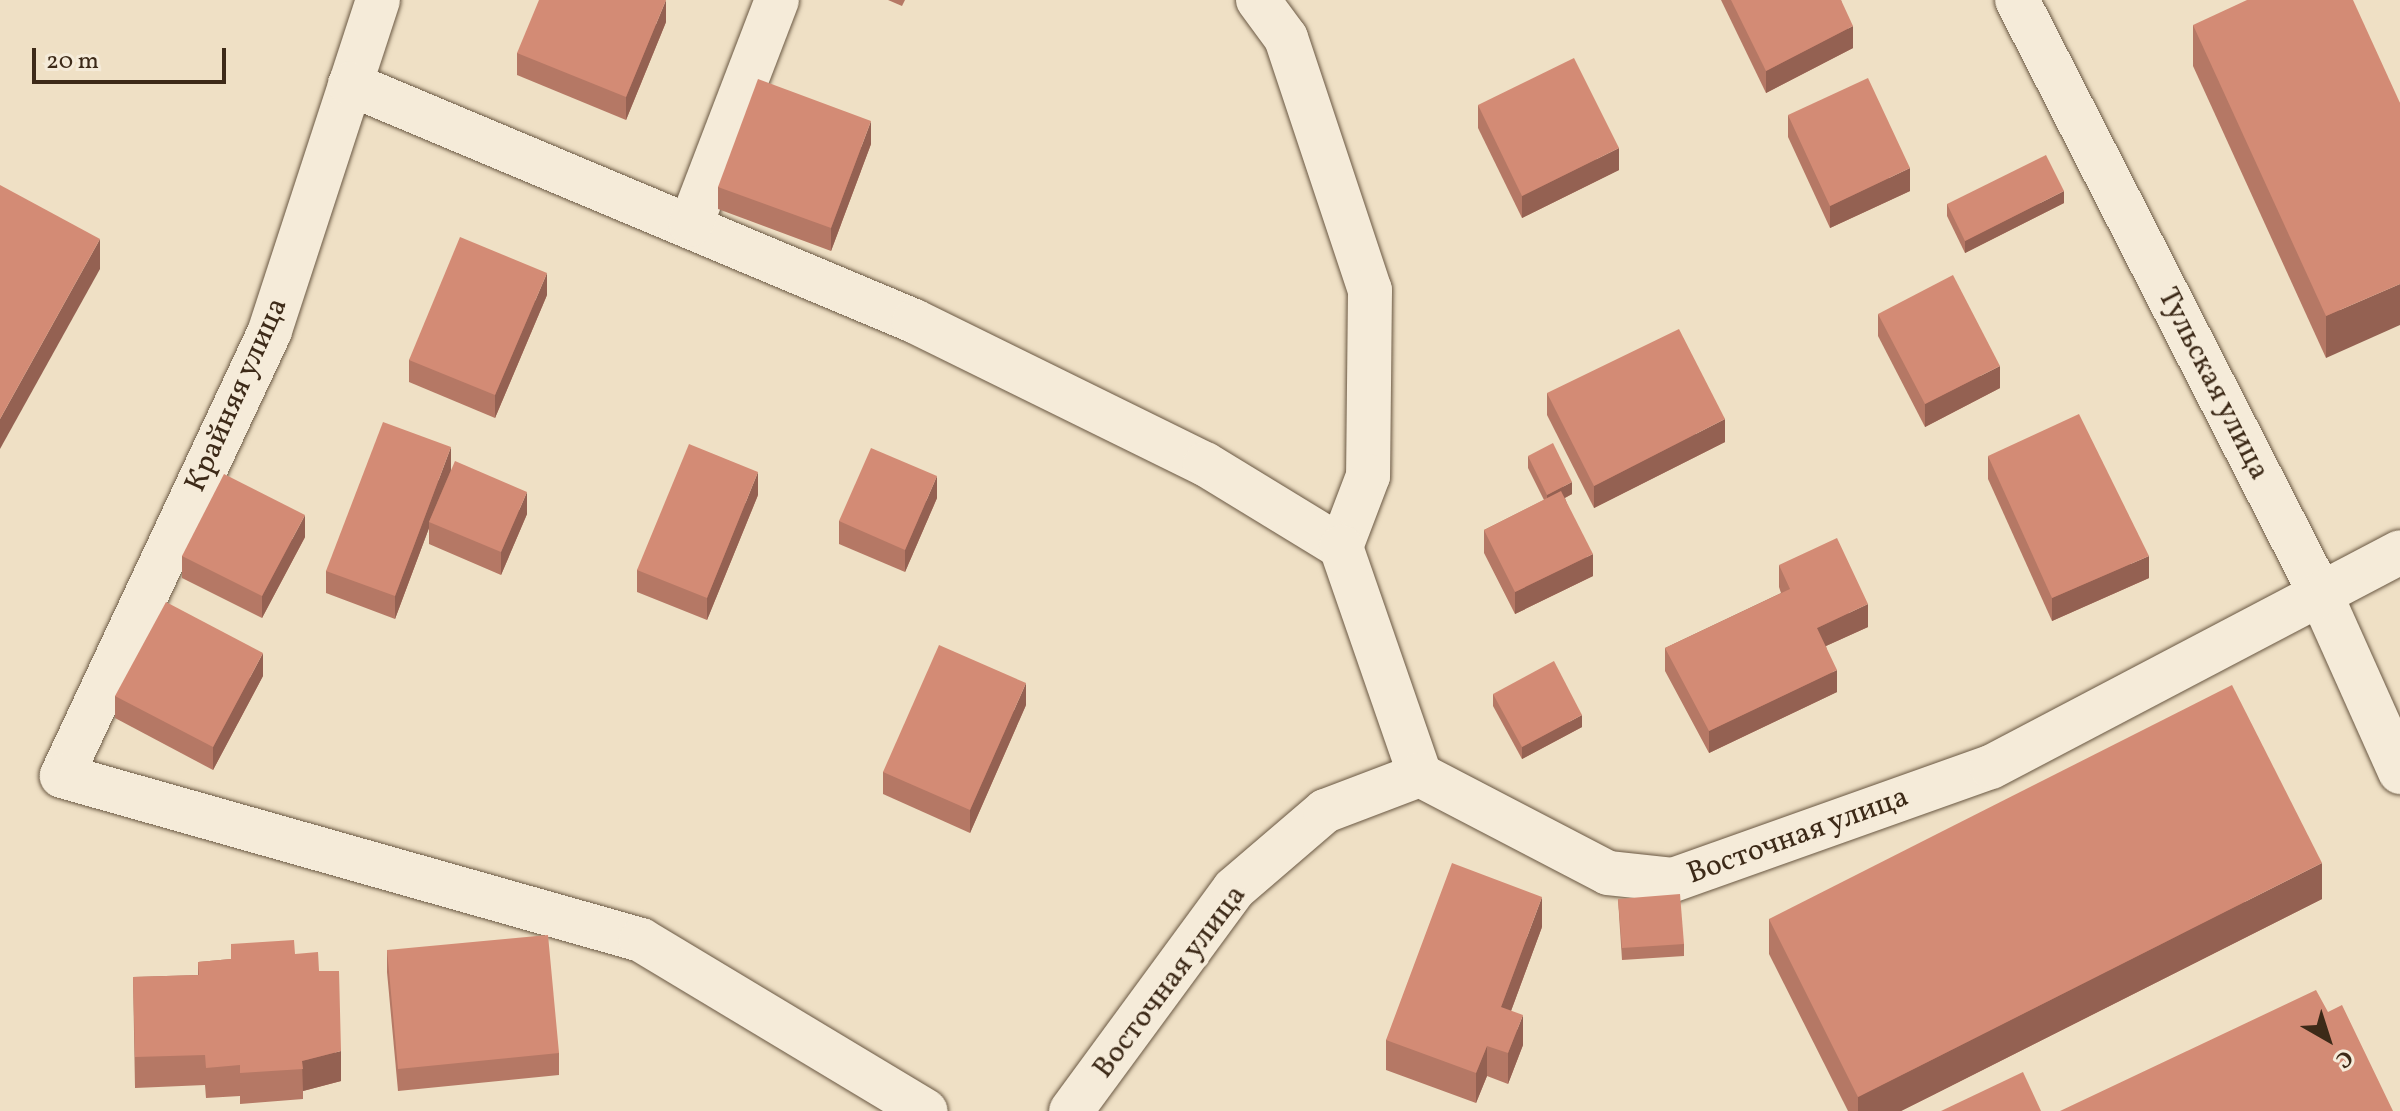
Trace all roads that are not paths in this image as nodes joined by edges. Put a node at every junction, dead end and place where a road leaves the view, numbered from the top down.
1 (378, 0) edge
2 (777, 0) edge
3 (1258, 0) edge
4 (2017, 0) edge
5 (350, 84) junction
6 (691, 224) junction
7 (1341, 547) junction
8 (2400, 552) edge
9 (2321, 595) junction
10 (2400, 772) edge
11 (1420, 775) junction
12 (926, 1111) edge
13 (1071, 1111) edge

1 - 5 street, Крайняя улица
2 - 6 street
3 - 7 street
4 - 9 street, Тульская улица
5 - 6 street
5 - 12 street, Крайняя улица
6 - 7 street
7 - 11 street
8 - 9 street, Восточная улица
9 - 10 street, Тульская улица
9 - 11 street, Восточная улица
11 - 13 street, Восточная улица

